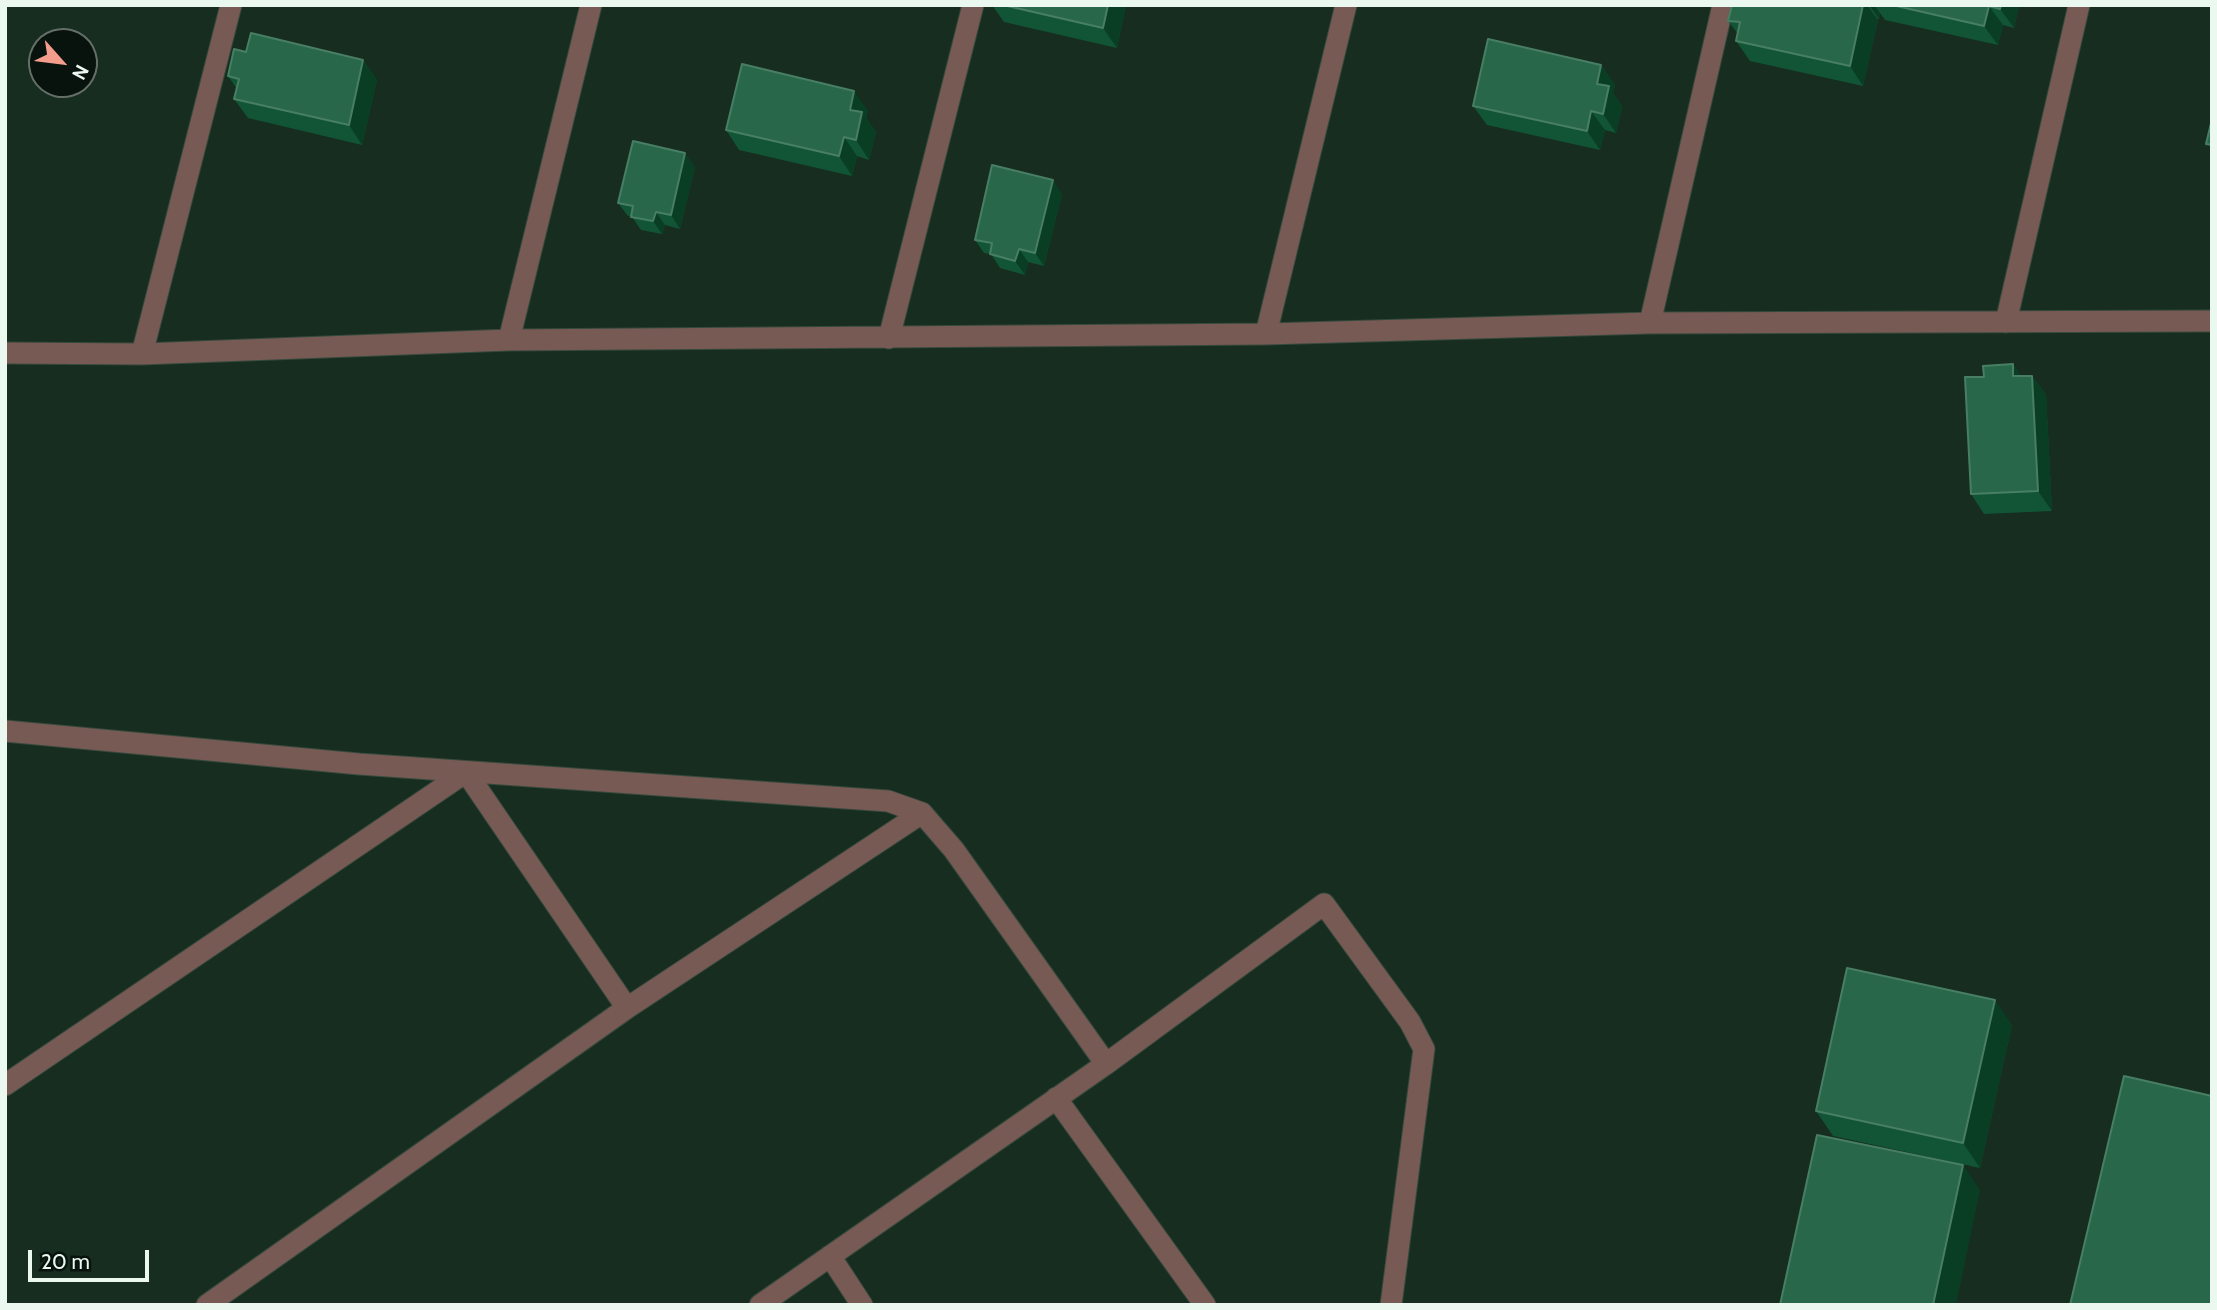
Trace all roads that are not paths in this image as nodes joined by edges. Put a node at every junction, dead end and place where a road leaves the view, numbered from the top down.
1 (231, 5) edge
2 (591, 5) edge
3 (973, 5) edge
4 (1346, 5) edge
5 (1723, 5) edge
6 (2079, 5) edge
7 (2212, 321) edge
8 (2006, 322) junction
9 (1650, 323) junction
10 (1266, 334) junction
11 (888, 338) junction
12 (509, 340) junction
13 (5, 353) edge
14 (142, 354) junction
15 (5, 731) edge
16 (466, 772) junction
17 (922, 813) junction
18 (627, 1008) junction
19 (1105, 1064) junction
20 (5, 1084) edge
21 (1056, 1098) junction
22 (830, 1256) junction
23 (207, 1305) edge
24 (760, 1305) edge
25 (862, 1305) edge
26 (1205, 1305) edge
27 (1391, 1305) edge

1 - 14 street
2 - 12 street
3 - 11 street
4 - 10 street
5 - 9 street
6 - 8 street
7 - 8 street
8 - 9 street
9 - 10 street
10 - 11 street
11 - 12 street
12 - 14 street
13 - 14 street
15 - 16 street
16 - 17 street
16 - 18 street
16 - 20 street
17 - 18 street
17 - 19 street
18 - 23 street
19 - 21 street
19 - 27 street
21 - 22 street
21 - 26 street
22 - 24 street
22 - 25 street

